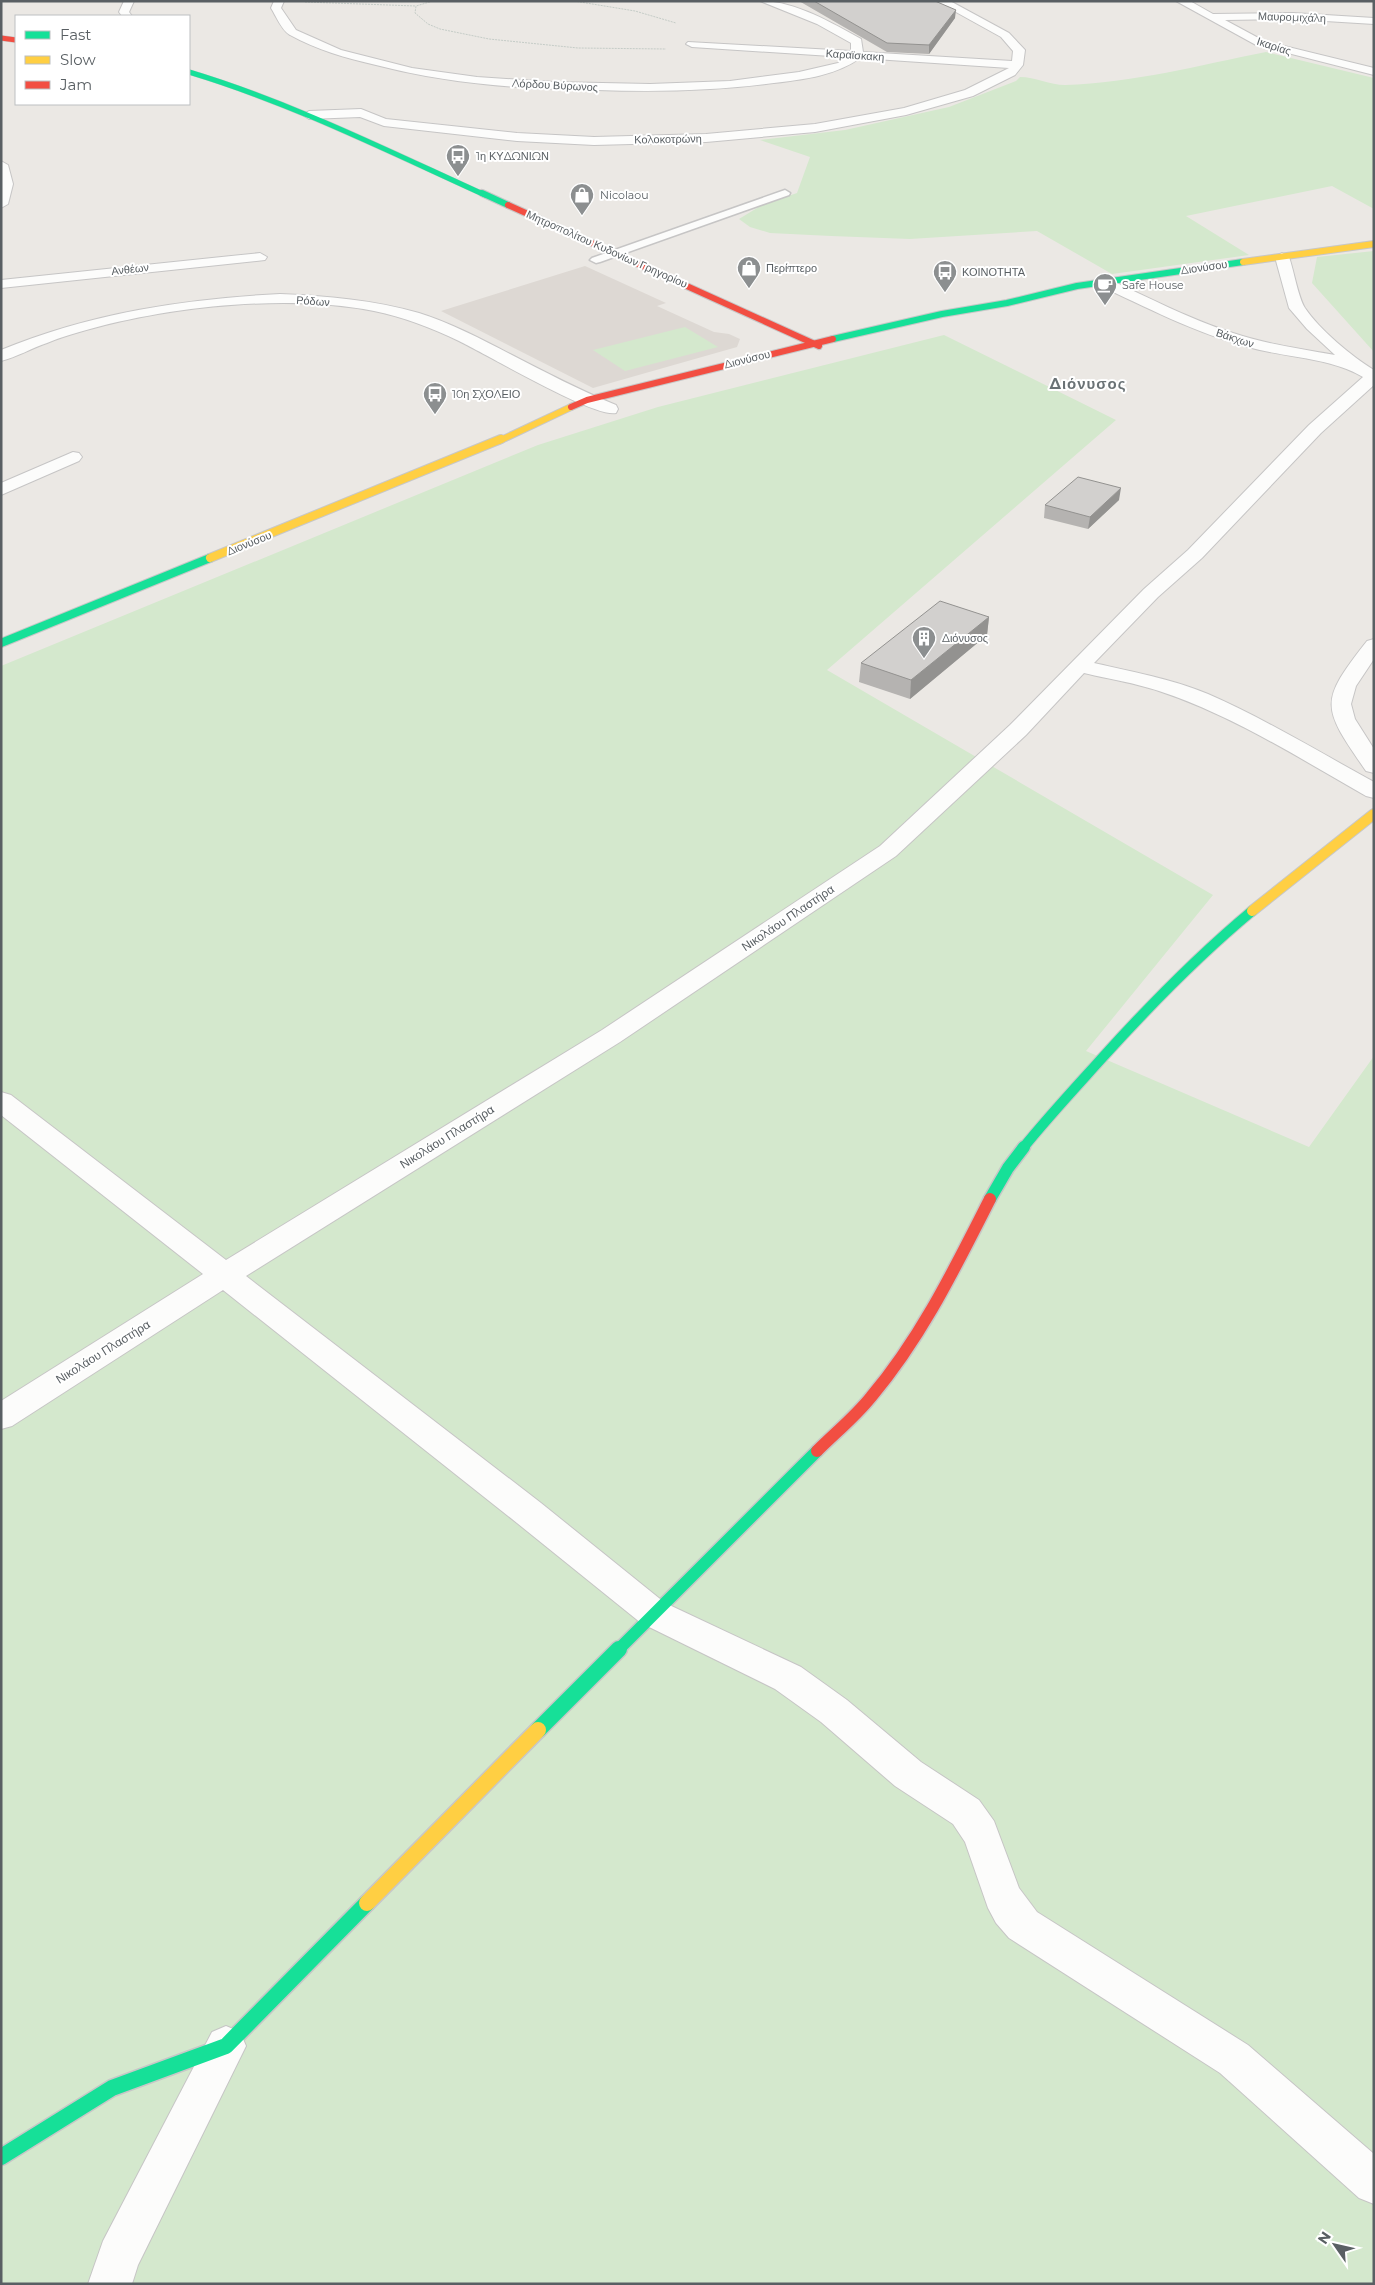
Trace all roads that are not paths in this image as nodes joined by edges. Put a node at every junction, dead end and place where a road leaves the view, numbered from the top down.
1 (129, 1) edge
2 (278, 1) edge
3 (765, 1) edge
4 (941, 1) edge
5 (1181, 1) edge
6 (126, 15) edge
7 (1210, 16) junction
8 (1374, 22) edge
9 (1, 38) edge
10 (15, 40) edge
11 (692, 44) road end
12 (857, 55) junction
13 (1017, 65) junction
14 (190, 72) edge
15 (1374, 72) edge
16 (309, 115) junction
17 (384, 122) junction
18 (342, 130) junction
19 (380, 149) junction
20 (383, 162) dead end
21 (1, 165) edge
22 (785, 193) dead end
23 (1, 204) edge
24 (1374, 244) edge
25 (618, 254) junction
26 (260, 257) dead end
27 (1282, 257) junction
28 (592, 258) joint
29 (614, 268) dead end
30 (4, 282) edge
31 (1101, 282) junction
32 (1007, 303) junction
33 (947, 325) dead end
34 (775, 342) dead end
35 (814, 343) junction
36 (788, 349) junction
37 (1, 356) edge
38 (1353, 364) junction
39 (1373, 377) edge
40 (589, 407) junction
41 (614, 408) dead end
42 (572, 420) dead end
43 (496, 442) junction
44 (73, 457) dead end
45 (1, 490) edge
46 (1, 643) edge
47 (1374, 645) edge
48 (1079, 666) junction
49 (1374, 766) edge
50 (1374, 792) edge
51 (1374, 814) edge
52 (1, 1101) edge
53 (223, 1276) junction
54 (1, 1416) edge
55 (653, 1613) junction
56 (226, 2046) junction
57 (1, 2157) edge
58 (1374, 2183) edge
59 (110, 2284) edge

1 - 6 street
2 - 12 street, Λόρδου Βύρωνος
3 - 12 street
4 - 13 street
5 - 7 street, Ικαρίας
7 - 8 street, Μαυρομιχάλη
7 - 15 street, Ικαρίας
9 - 10 street
11 - 12 street, Καραϊσκακη
12 - 13 street, Καραϊσκακη
13 - 17 street, Κολοκοτρώνη
14 - 16 street, Μητροπολίτου Κυδονίων Γρηγορίου
16 - 17 street, Κολοκοτρώνη
16 - 18 street, Μητροπολίτου Κυδονίων Γρηγορίου
17 - 18 street
18 - 19 street, Μητροπολίτου Κυδονίων Γρηγορίου
19 - 20 street
19 - 25 street, Μητροπολίτου Κυδονίων Γρηγορίου
21 - 23 street
22 - 25 lane
24 - 27 street, Διονύσου
25 - 28 lane
25 - 35 street, Μητροπολίτου Κυδονίων Γρηγορίου
26 - 30 street, Ανθέων
27 - 31 street, Διονύσου
27 - 38 street
28 - 29 street, Μητροπολίτου Κυδονίων Γρηγορίου
31 - 32 street, Διονύσου
31 - 38 street, Βάκχων
32 - 33 street, Διονύσου
32 - 35 street, Διονύσου
34 - 36 street, Μητροπολίτου Κυδονίων Γρηγορίου
35 - 36 street, Διονύσου
35 - 36 street, Μητροπολίτου Κυδονίων Γρηγορίου
36 - 40 street, Διονύσου
37 - 40 street, Ρόδων
38 - 39 street, Βάκχων
39 - 48 street, Νικολάου Πλαστήρα
40 - 41 street, Ρόδων
40 - 43 street, Διονύσου
42 - 43 street, Διονύσου
43 - 46 street, Διονύσου
44 - 45 street
47 - 49 street
48 - 50 street
48 - 53 street, Νικολάου Πλαστήρα
51 - 55 street
52 - 53 street
53 - 54 street, Νικολάου Πλαστήρα
53 - 55 street
55 - 56 street
55 - 58 street
56 - 57 street
56 - 59 street

